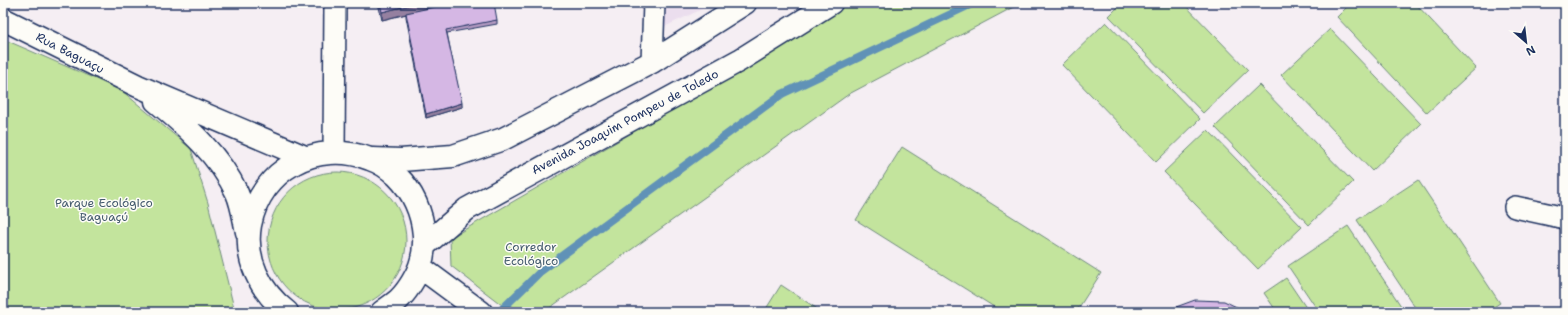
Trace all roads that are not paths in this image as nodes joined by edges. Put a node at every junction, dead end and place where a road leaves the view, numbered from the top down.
1 (335, 3) edge
2 (654, 3) edge
3 (745, 3) edge
4 (831, 3) edge
5 (3, 19) edge
6 (652, 62) junction
7 (138, 86) junction
8 (334, 152) junction
9 (305, 157) junction
10 (370, 159) junction
11 (1515, 207) dead end
12 (1565, 218) edge
13 (248, 236) junction
14 (422, 257) junction
15 (264, 290) junction
16 (270, 312) edge
17 (286, 312) edge
18 (382, 312) edge
19 (481, 312) edge

1 - 8 street
2 - 6 street
3 - 6 main road
4 - 14 main road, Avenida Joaquim Pompeu de Toledo
5 - 7 main road, Rua Baguaçu
6 - 10 main road
7 - 9 main road
7 - 13 main road
8 - 9 main road
8 - 10 main road
9 - 13 main road
10 - 14 main road
11 - 12 street
13 - 15 main road
14 - 18 main road, Avenida Joaquim Pompeu de Toledo
14 - 19 main road
15 - 16 main road
15 - 17 main road

